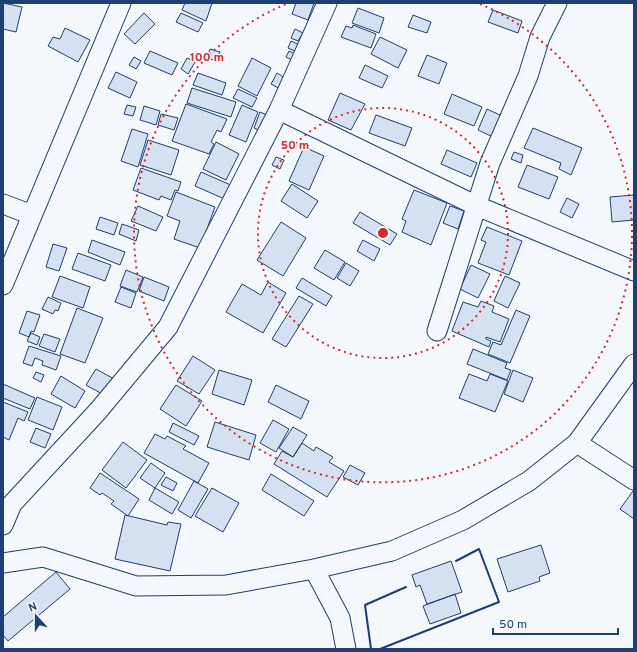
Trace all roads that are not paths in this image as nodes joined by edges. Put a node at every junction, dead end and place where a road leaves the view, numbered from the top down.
1 (121, 3) edge
2 (327, 3) edge
3 (557, 3) edge
4 (279, 110) junction
5 (3, 204) edge
6 (478, 206) junction
7 (32, 215) junction
8 (634, 271) edge
9 (3, 285) edge
10 (437, 331) dead end
11 (634, 364) edge
12 (577, 444) junction
13 (634, 480) edge
14 (8, 500) edge
15 (3, 525) edge
16 (3, 563) edge
17 (314, 568) junction
18 (346, 649) edge

1 - 7 street
2 - 4 street
3 - 6 street
4 - 6 street
4 - 14 street
5 - 7 street
6 - 8 street
6 - 10 street
7 - 9 street
11 - 12 street
12 - 13 street
12 - 17 street
14 - 15 street
16 - 17 street
17 - 18 street

